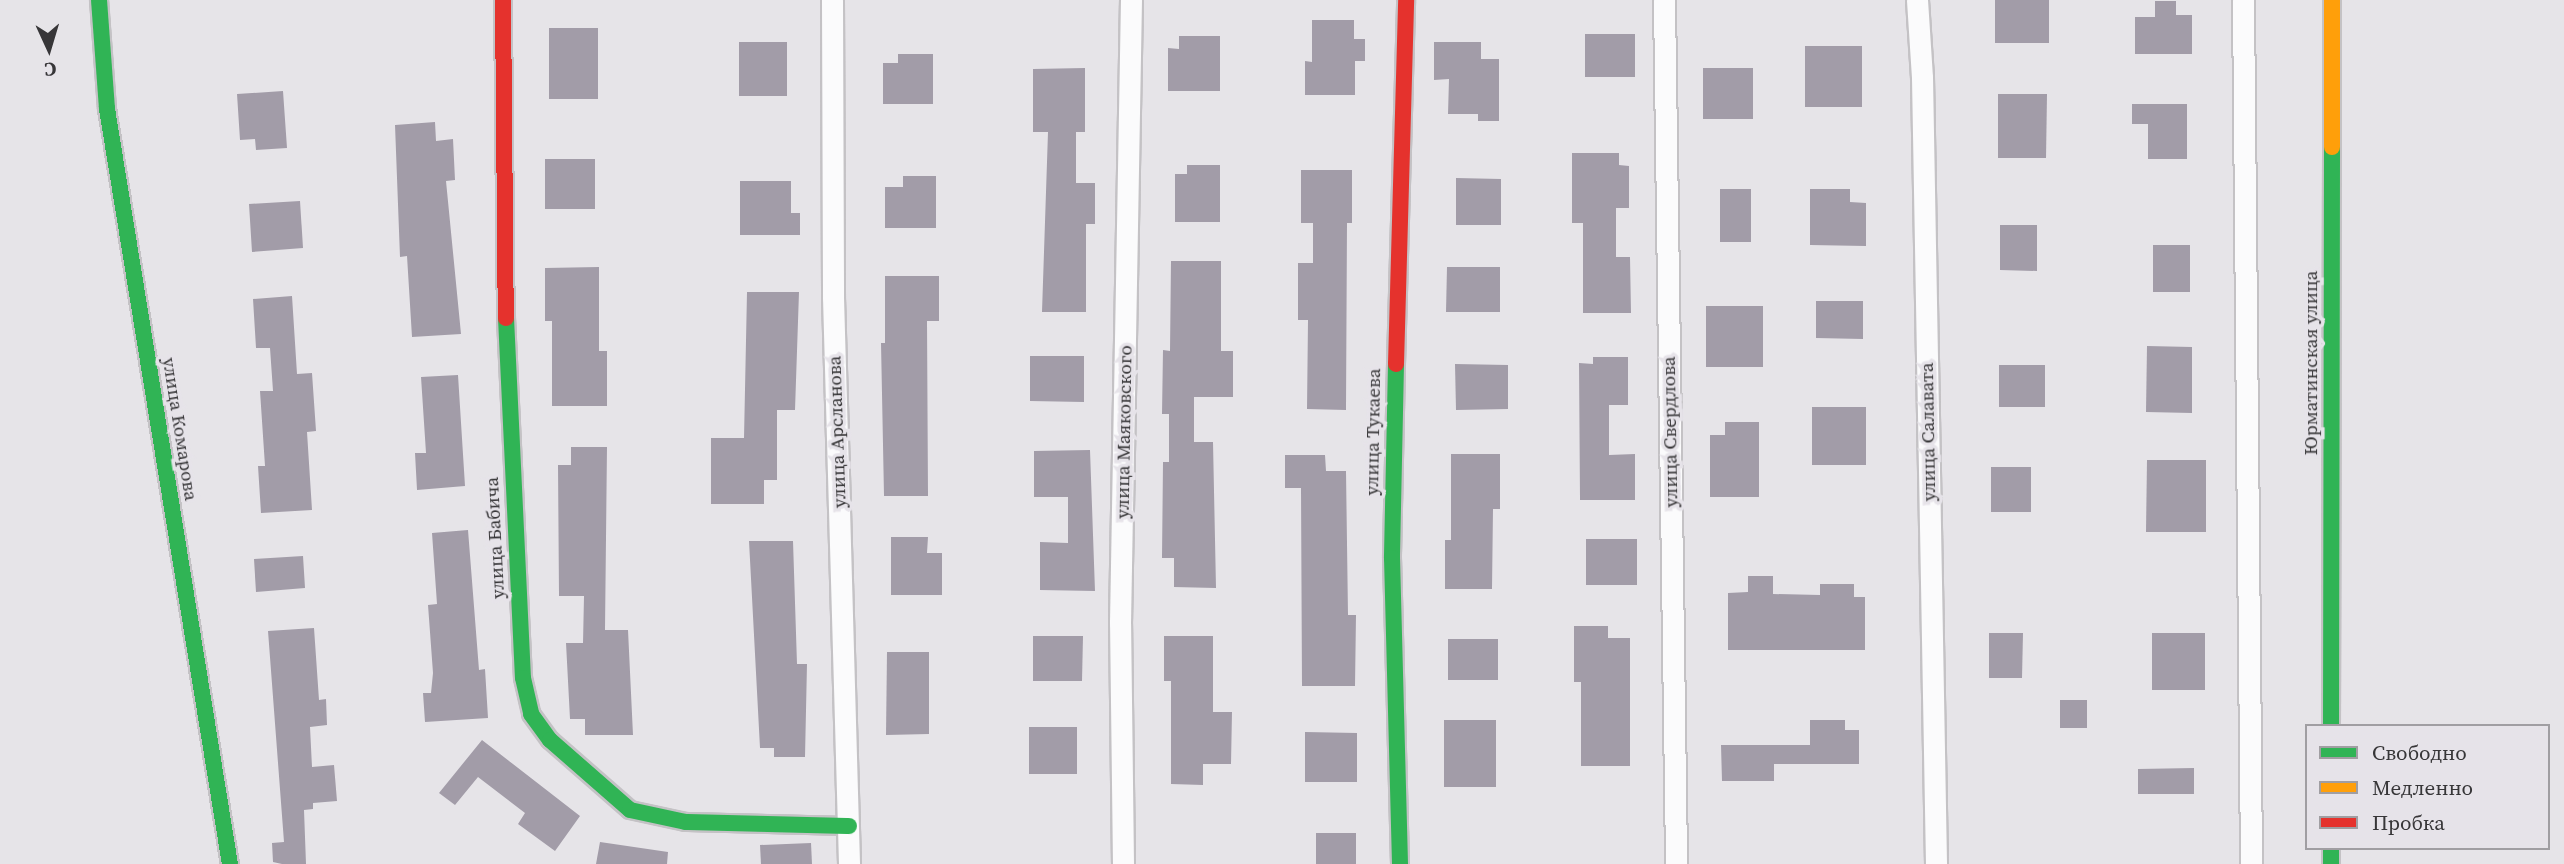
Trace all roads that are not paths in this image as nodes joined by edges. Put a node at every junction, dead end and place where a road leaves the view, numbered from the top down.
1 (99, 0) edge
2 (503, 0) edge
3 (832, 0) edge
4 (1131, 0) edge
5 (1406, 0) edge
6 (1664, 0) edge
7 (1917, 0) edge
8 (2243, 0) edge
9 (2332, 0) edge
10 (2332, 724) edge
11 (849, 826) junction
12 (230, 864) edge
13 (849, 864) edge
14 (1123, 864) edge
15 (1400, 864) edge
16 (1676, 864) edge
17 (1936, 864) edge
18 (2251, 864) edge

1 - 12 street, улица Комарова
2 - 11 street, улица Бабича
3 - 11 street, улица Арсланова
4 - 14 street, улица Маяковского
5 - 15 street, улица Тукаева
6 - 16 street, улица Свердлова
7 - 17 street, улица Салавата
8 - 18 street
9 - 10 street, Юрматинская улица
11 - 13 street, улица Арсланова

